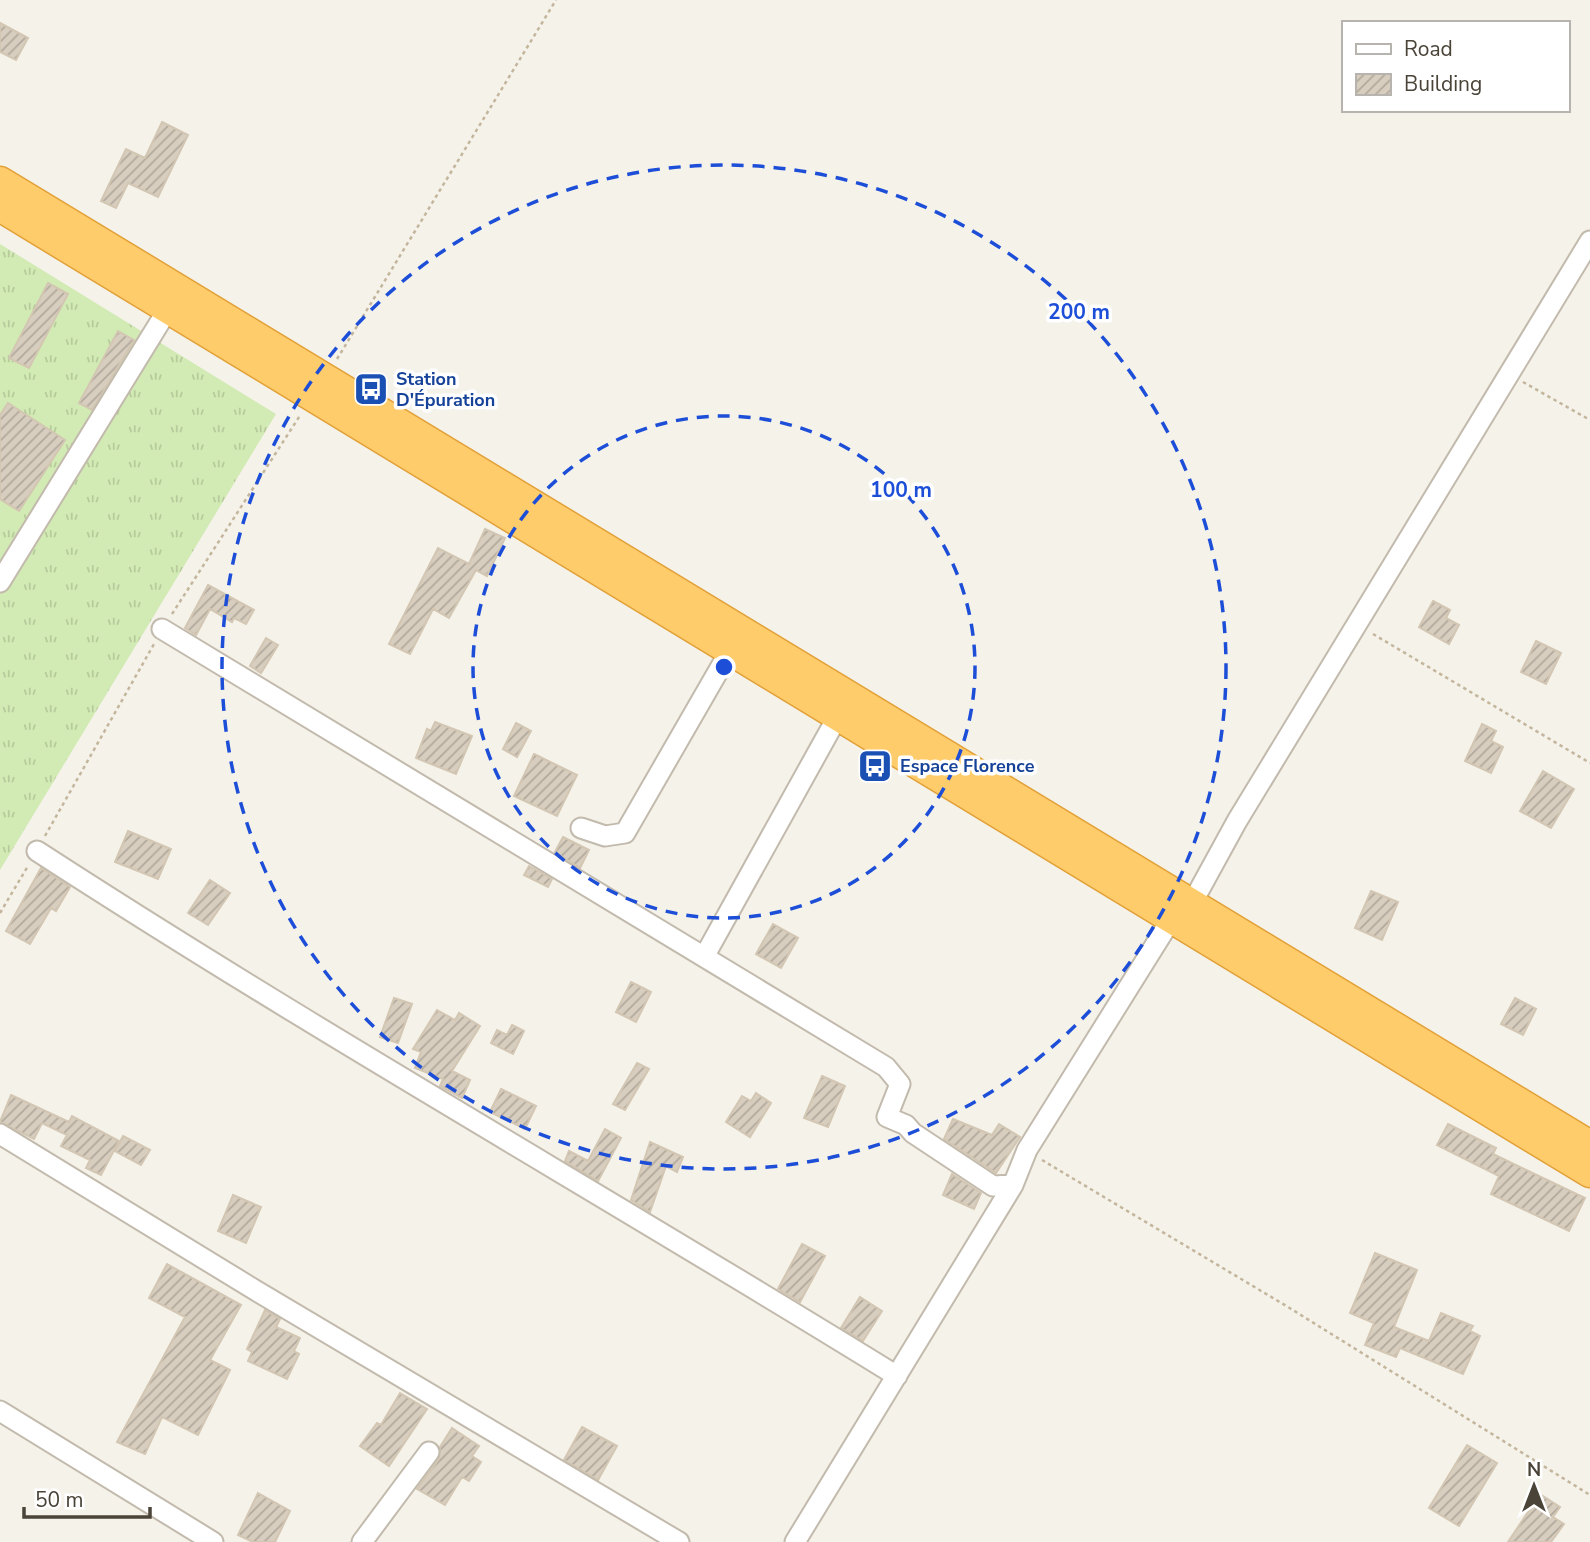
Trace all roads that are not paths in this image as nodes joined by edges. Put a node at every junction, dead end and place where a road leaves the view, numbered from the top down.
1 (0, 182) edge
2 (0, 206) edge
3 (1590, 241) edge
4 (168, 309) junction
5 (319, 387) junction
6 (0, 582) edge
7 (162, 629) road end
8 (732, 649) junction
9 (839, 714) junction
10 (581, 828) dead end
11 (37, 851) road end
12 (1181, 911) junction
13 (704, 957) junction
14 (0, 1133) edge
15 (1590, 1146) edge
16 (1590, 1172) edge
17 (1013, 1185) junction
18 (897, 1376) junction
19 (0, 1411) edge
20 (429, 1452) dead end
21 (213, 1542) edge
22 (362, 1542) edge
23 (679, 1542) edge
24 (795, 1542) edge

1 - 5 highway
2 - 4 highway
3 - 12 street
4 - 5 highway
4 - 6 street
5 - 8 highway
5 - 12 highway
7 - 13 street
8 - 9 highway
8 - 10 street
9 - 12 highway
9 - 13 street
11 - 18 street
12 - 15 highway
12 - 16 highway
12 - 17 street
13 - 17 street
14 - 23 street
17 - 18 street
18 - 24 street
19 - 21 street
20 - 22 street

